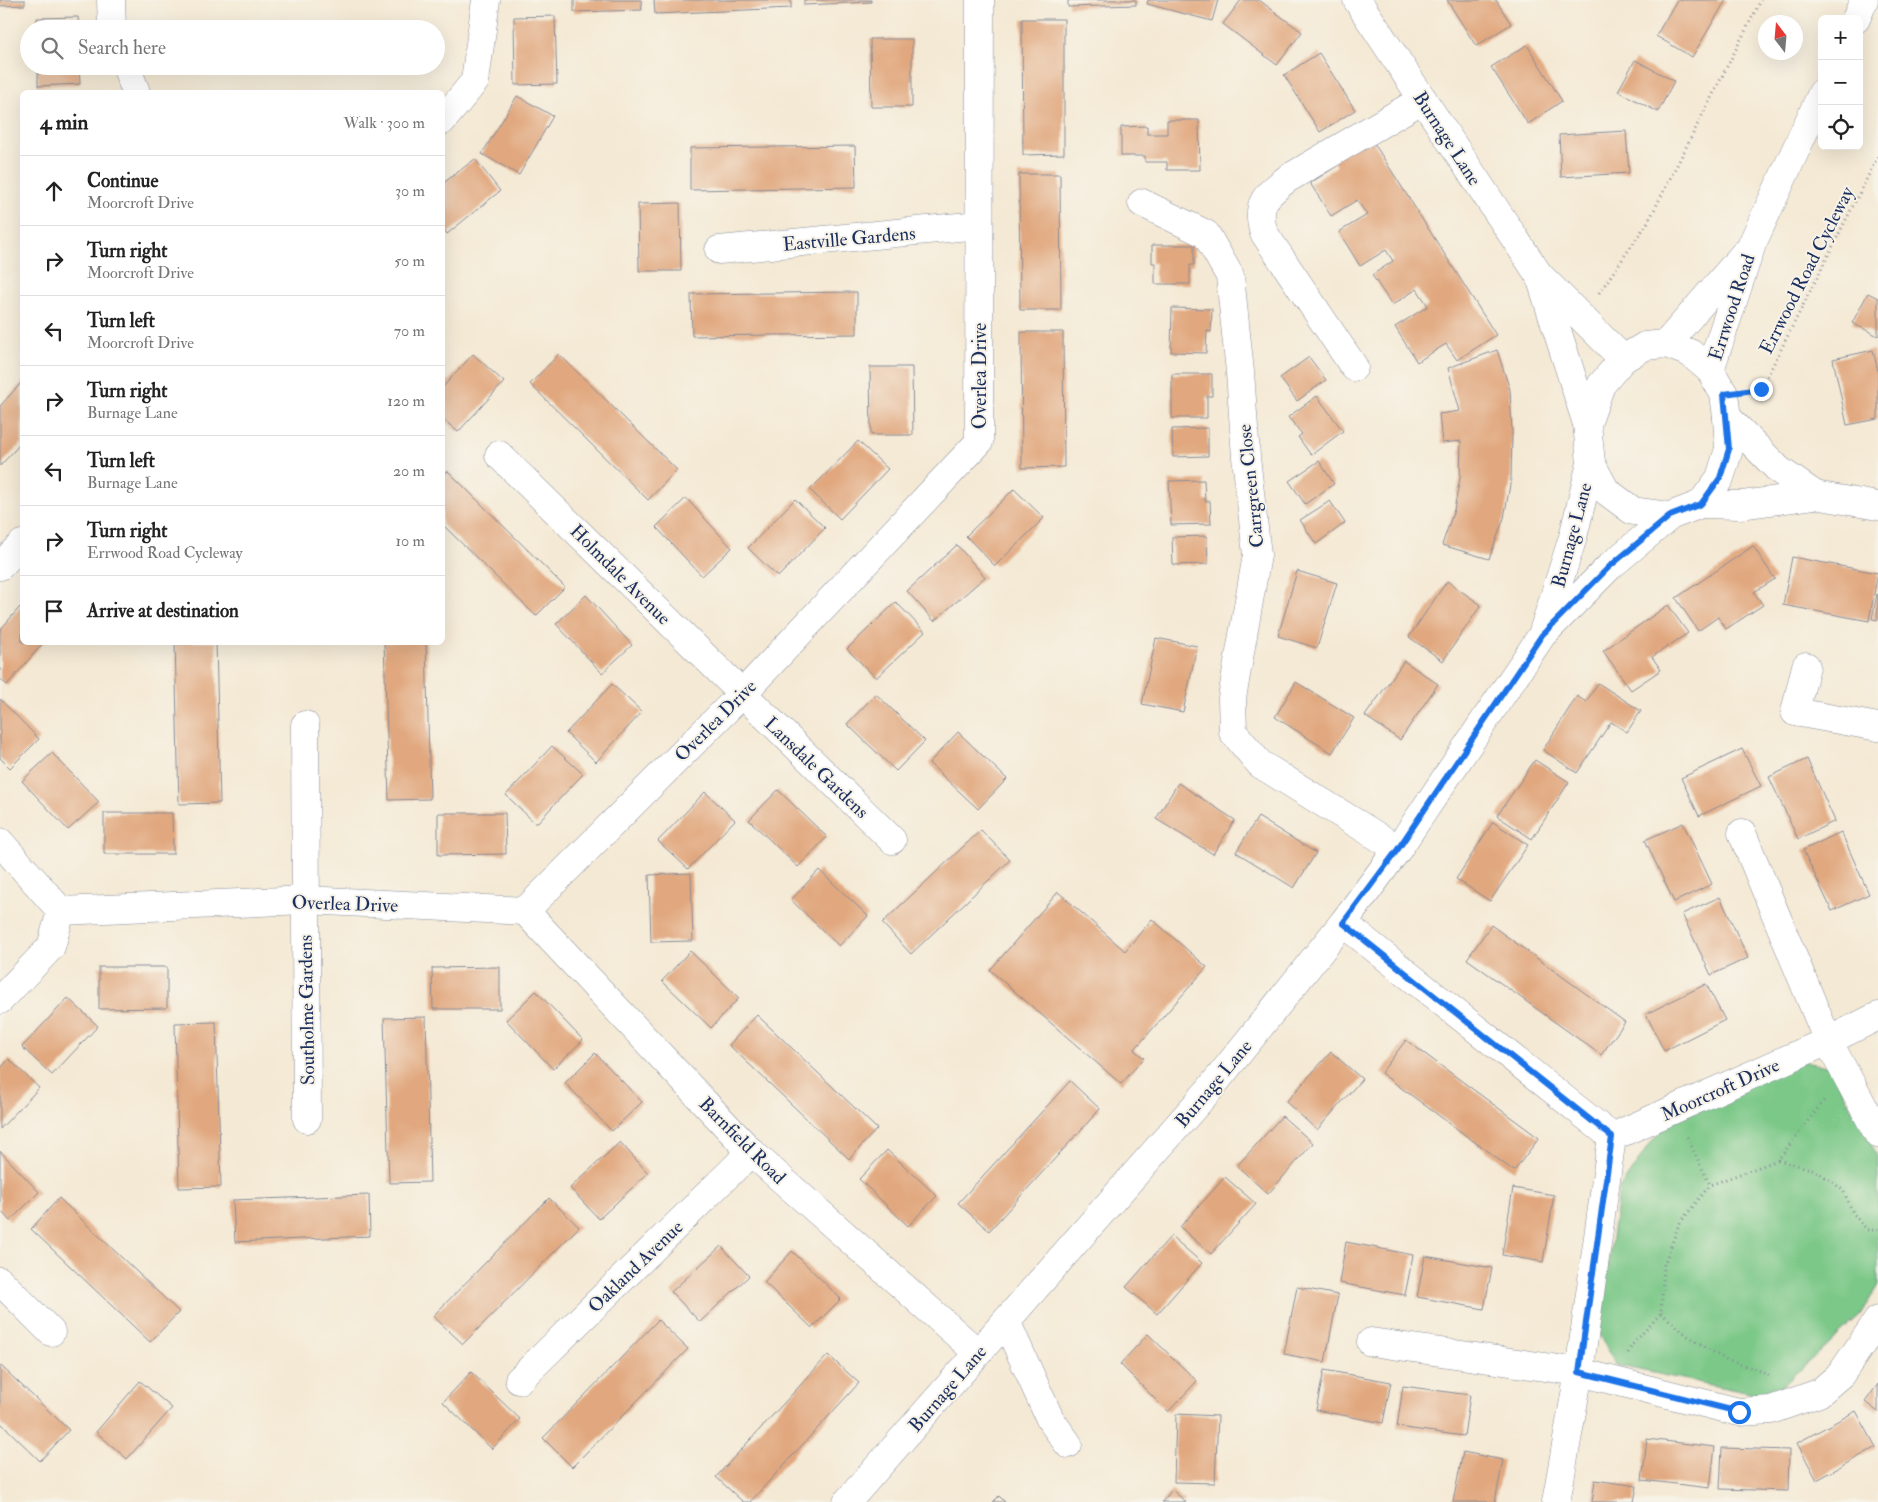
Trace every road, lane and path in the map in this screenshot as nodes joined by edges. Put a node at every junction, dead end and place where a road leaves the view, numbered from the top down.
1 (111, 0) edge
2 (486, 0) edge
3 (980, 0) edge
4 (1357, 0) edge
5 (1761, 0) edge
6 (1864, 0) edge
7 (1873, 0) edge
8 (1878, 3) edge
9 (1858, 15) edge
10 (112, 20) edge
11 (129, 75) edge
12 (135, 90) edge
13 (1423, 99) junction
14 (1818, 102) edge
15 (445, 117) edge
16 (1878, 156) edge
17 (1142, 203) dead end
18 (979, 225) junction
19 (1752, 244) junction
20 (719, 250) dead end
21 (1539, 275) junction
22 (1582, 318) junction
23 (1666, 344) junction
24 (1623, 359) junction
25 (1354, 367) dead end
26 (1710, 370) junction
27 (1726, 406) junction
28 (1587, 424) junction
29 (500, 455) dead end
30 (1590, 463) junction
31 (1816, 495) junction
32 (1701, 504) junction
33 (1878, 506) edge
34 (1670, 516) junction
35 (20, 546) edge
36 (0, 566) edge
37 (1542, 635) junction
38 (1806, 666) dead end
39 (742, 694) junction
40 (305, 724) dead end
41 (1878, 727) edge
42 (1742, 833) dead end
43 (892, 840) dead end
44 (0, 842) edge
45 (1398, 849) junction
46 (305, 900) junction
47 (62, 911) junction
48 (525, 911) junction
49 (1343, 923) junction
50 (0, 1000) edge
51 (1878, 1016) edge
52 (1828, 1040) junction
53 (1844, 1070) junction
54 (1674, 1110) junction
55 (307, 1119) dead end
56 (1878, 1134) edge
57 (1612, 1137) junction
58 (751, 1152) junction
59 (1778, 1160) junction
60 (1710, 1185) junction
61 (1878, 1230) edge
62 (0, 1282) edge
63 (1661, 1314) junction
64 (1878, 1320) edge
65 (1006, 1321) junction
66 (51, 1332) dead end
67 (1371, 1342) dead end
68 (978, 1353) junction
69 (1579, 1372) junction
70 (519, 1380) dead end
71 (1616, 1382) junction
72 (1803, 1399) junction
73 (1068, 1444) dead end
74 (847, 1502) edge
75 (1556, 1502) edge

1 - 10 street
2 - 15 street
3 - 18 street, Overlea Drive
4 - 13 street, Burnage Lane
5 - 22 path
6 - 9 street
7 - 8 street
11 - 12 street
13 - 21 street, Burnage Lane
13 - 25 street
14 - 19 street, Errwood Road
16 - 27 path, Errwood Road Cycleway
17 - 45 street, Carrgreen Close
18 - 20 street, Eastville Gardens
18 - 39 street, Overlea Drive
19 - 23 street, Errwood Road
19 - 26 street, Errwood Road
21 - 22 street
21 - 28 street
22 - 24 street
23 - 24 street, Burnage Lane
23 - 26 street, Burnage Lane
24 - 28 street, Burnage Lane
26 - 27 street, Burnage Lane
27 - 31 street
27 - 32 street, Burnage Lane
28 - 30 street, Burnage Lane
29 - 39 street, Holmdale Avenue
30 - 34 street, Burnage Lane
30 - 37 street, Burnage Lane
31 - 32 street
31 - 33 street
32 - 34 street, Burnage Lane
34 - 37 street, Burnage Lane
35 - 36 street
37 - 45 street, Burnage Lane
38 - 41 street
39 - 43 street, Lansdale Gardens
39 - 48 street, Overlea Drive
40 - 46 street, Southolme Gardens
42 - 52 street
44 - 47 street
45 - 49 street, Burnage Lane
46 - 47 street, Overlea Drive
46 - 48 street, Overlea Drive
46 - 55 street, Southolme Gardens
47 - 50 street
48 - 58 street, Barnfield Road
49 - 57 street
49 - 65 street, Burnage Lane
51 - 52 street, Moorcroft Drive
52 - 53 street
52 - 54 street, Moorcroft Drive
53 - 56 street
53 - 59 path
54 - 57 street, Moorcroft Drive
54 - 60 path
57 - 69 street
58 - 68 street, Barnfield Road
58 - 70 street, Oakland Avenue
59 - 60 path
59 - 61 path
60 - 63 path
62 - 66 street
63 - 71 path
63 - 72 path
64 - 72 street
65 - 68 street, Burnage Lane
65 - 73 street
67 - 69 street
68 - 74 street, Burnage Lane
69 - 71 street
69 - 75 street
71 - 72 street

